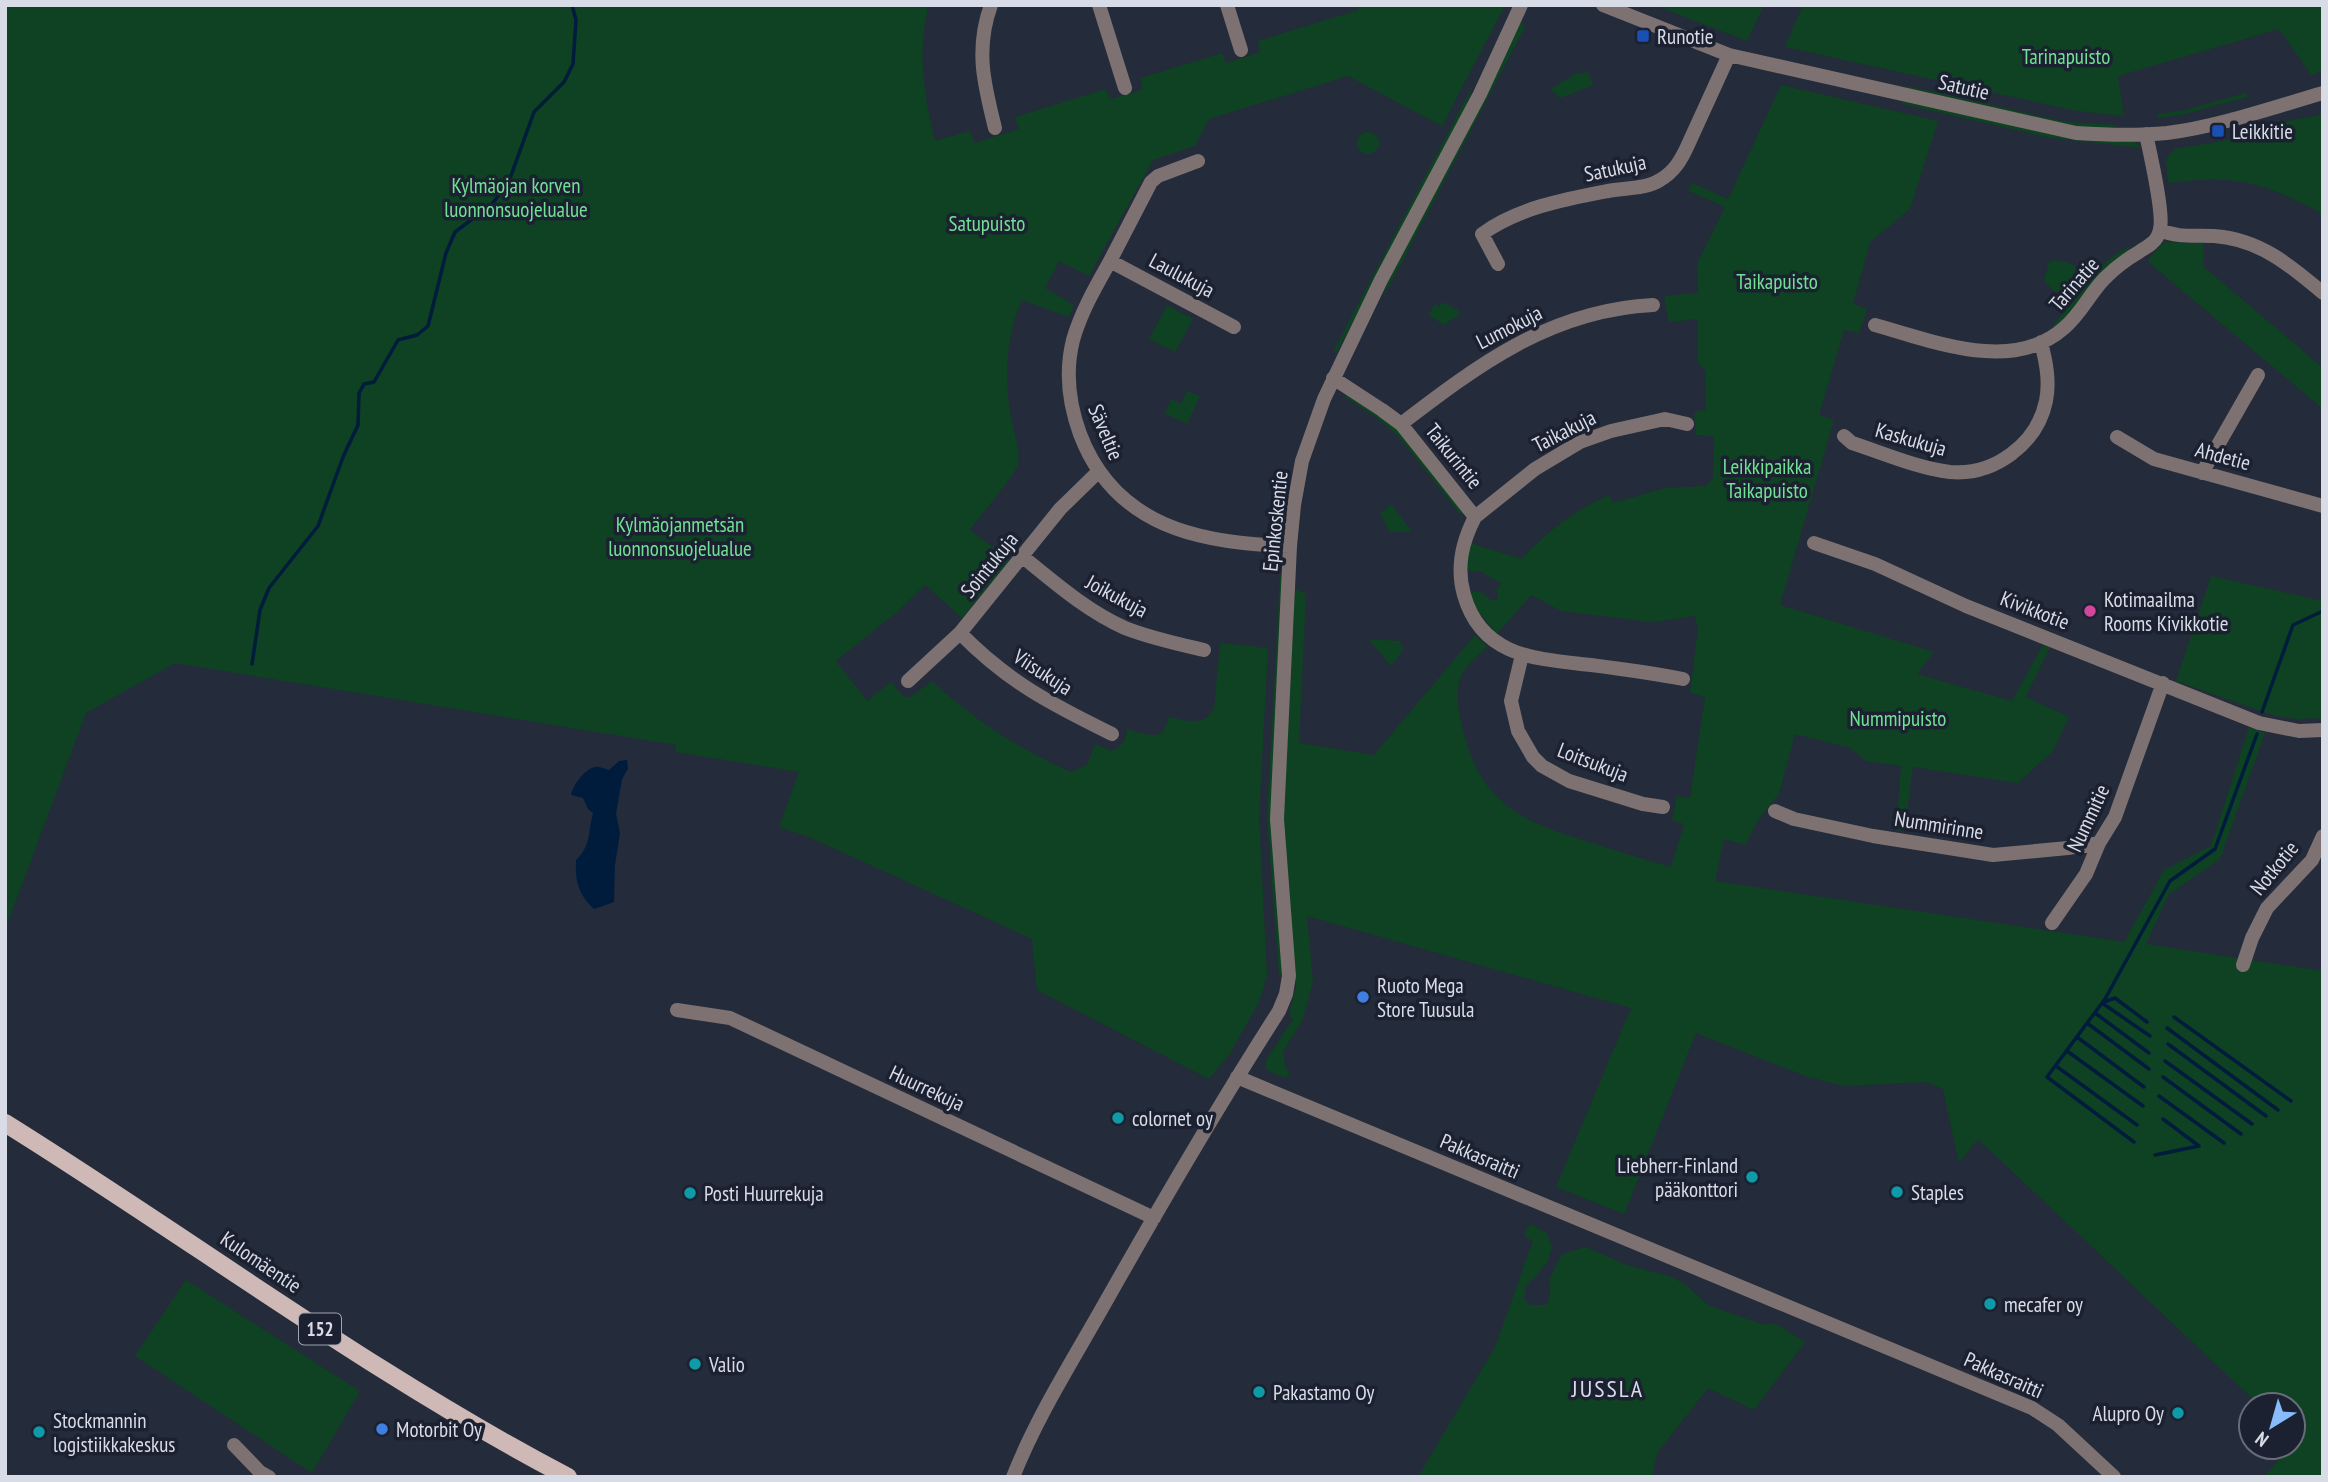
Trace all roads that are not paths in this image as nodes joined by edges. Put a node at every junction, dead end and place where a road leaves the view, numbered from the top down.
1 (991, 5) edge
2 (1099, 5) edge
3 (1227, 5) edge
4 (1521, 5) edge
5 (1603, 5) edge
6 (1241, 50) dead end
7 (1730, 55) junction
8 (1125, 88) dead end
9 (2323, 93) edge
10 (995, 128) dead end
11 (2146, 134) junction
12 (1198, 161) dead end
13 (2160, 230) junction
14 (1110, 261) junction
15 (1498, 264) dead end
16 (2323, 293) edge
17 (1653, 305) dead end
18 (1875, 325) dead end
19 (1234, 327) dead end
20 (2041, 342) junction
21 (2258, 375) dead end
22 (1333, 378) junction
23 (1401, 424) junction
24 (1687, 424) dead end
25 (1844, 436) dead end
26 (2117, 436) dead end
27 (1099, 471) junction
28 (2202, 472) junction
29 (2323, 506) edge
30 (1475, 517) junction
31 (1814, 543) dead end
32 (1290, 546) junction
33 (1023, 557) junction
34 (960, 633) junction
35 (1204, 650) dead end
36 (1522, 655) junction
37 (1683, 679) dead end
38 (908, 681) dead end
39 (2163, 684) junction
40 (2323, 730) edge
41 (1112, 734) dead end
42 (1663, 807) dead end
43 (1775, 811) dead end
44 (2323, 836) edge
45 (2099, 843) junction
46 (2317, 864) edge
47 (2052, 923) dead end
48 (2243, 965) dead end
49 (677, 1010) dead end
50 (1237, 1077) junction
51 (5, 1124) edge
52 (1154, 1218) junction
53 (234, 1445) dead end
54 (261, 1475) edge
55 (568, 1477) edge
56 (1013, 1477) edge
57 (2113, 1477) edge

1 - 10 street
2 - 8 street
3 - 6 street
4 - 22 street, Epinkoskentie
5 - 7 street, Satutie
7 - 11 street, Satutie
7 - 15 street, Satukuja
9 - 11 street, Satutie
11 - 13 street
12 - 14 street, Säveltie
13 - 16 street
13 - 20 street, Tarinatie
14 - 19 street, Laulukuja
14 - 27 street, Säveltie
17 - 23 street, Lumokuja
18 - 20 street, Tarinatie
20 - 25 street, Kaskukuja
21 - 28 street
22 - 23 street, Taikurintie
22 - 32 street, Epinkoskentie
23 - 30 street, Taikurintie
24 - 30 street, Taikakuja
26 - 28 street, Ahdetie
27 - 32 street, Säveltie
27 - 33 street, Sointukuja
28 - 29 street, Ahdetie
30 - 36 street, Taikurintie
31 - 39 street, Kivikkotie
32 - 50 street, Epinkoskentie
33 - 34 street, Sointukuja
33 - 35 street, Joikukuja
34 - 38 street, Sointukuja
34 - 41 street, Viisukuja
36 - 37 street, Taikurintie
36 - 42 street, Loitsukuja
39 - 40 street, Kivikkotie
39 - 45 street, Nummitie
43 - 45 street, Nummirinne
44 - 46 street, Notkotie
45 - 47 street, Nummitie
46 - 48 street, Notkotie
49 - 52 street, Huurrekuja
50 - 52 street
50 - 57 street, Pakkasraitti
51 - 55 main road, Kulomäentie / 152
52 - 56 street
53 - 54 street

